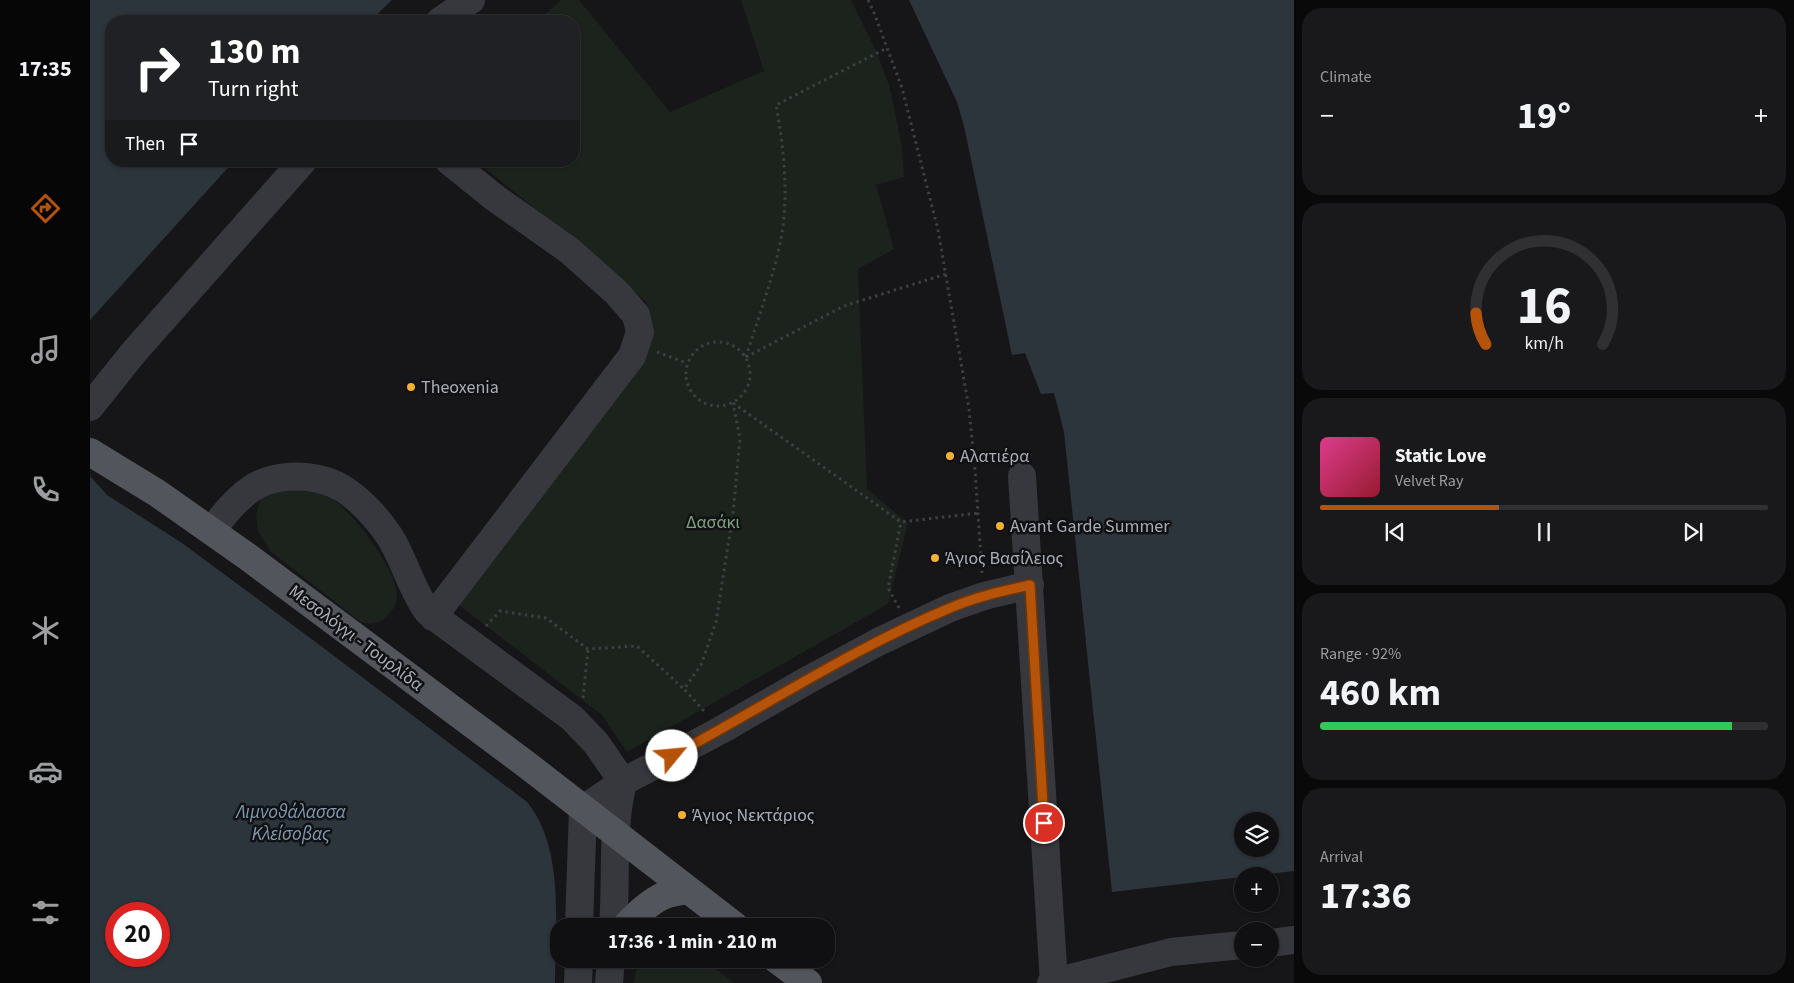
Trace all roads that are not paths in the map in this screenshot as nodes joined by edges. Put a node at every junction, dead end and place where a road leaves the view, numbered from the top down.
1 (472, 0) edge
2 (449, 15) edge
3 (471, 15) edge
4 (298, 167) edge
5 (456, 167) edge
6 (90, 407) edge
7 (90, 452) edge
8 (1022, 476) dead end
9 (212, 531) junction
10 (1030, 585) junction
11 (433, 617) junction
12 (624, 782) junction
13 (583, 809) junction
14 (615, 833) junction
15 (688, 890) junction
16 (579, 918) edge
17 (613, 918) edge
18 (635, 918) edge
19 (724, 918) edge
20 (1294, 940) edge
21 (1279, 942) edge
22 (1234, 946) edge
23 (579, 968) edge
24 (610, 968) edge
25 (788, 968) edge
26 (578, 983) edge
27 (609, 983) edge
28 (808, 983) edge
29 (1053, 983) edge

1 - 2 street
1 - 3 street
4 - 6 street
5 - 11 street
7 - 9 main road, Μεσολόγγι - Τουρλίδα
8 - 10 street
9 - 11 street
9 - 13 main road, Μεσολόγγι - Τουρλίδα
10 - 12 street
10 - 29 street
11 - 12 street
12 - 13 street
12 - 14 street
13 - 14 main road, Μεσολόγγι - Τουρλίδα
13 - 16 street
14 - 15 main road, Μεσολόγγι - Τουρλίδα
14 - 17 street
15 - 18 main road
15 - 19 main road, Μεσολόγγι - Τουρλίδα
20 - 21 street
22 - 29 street
23 - 26 street
24 - 27 street
25 - 28 main road

